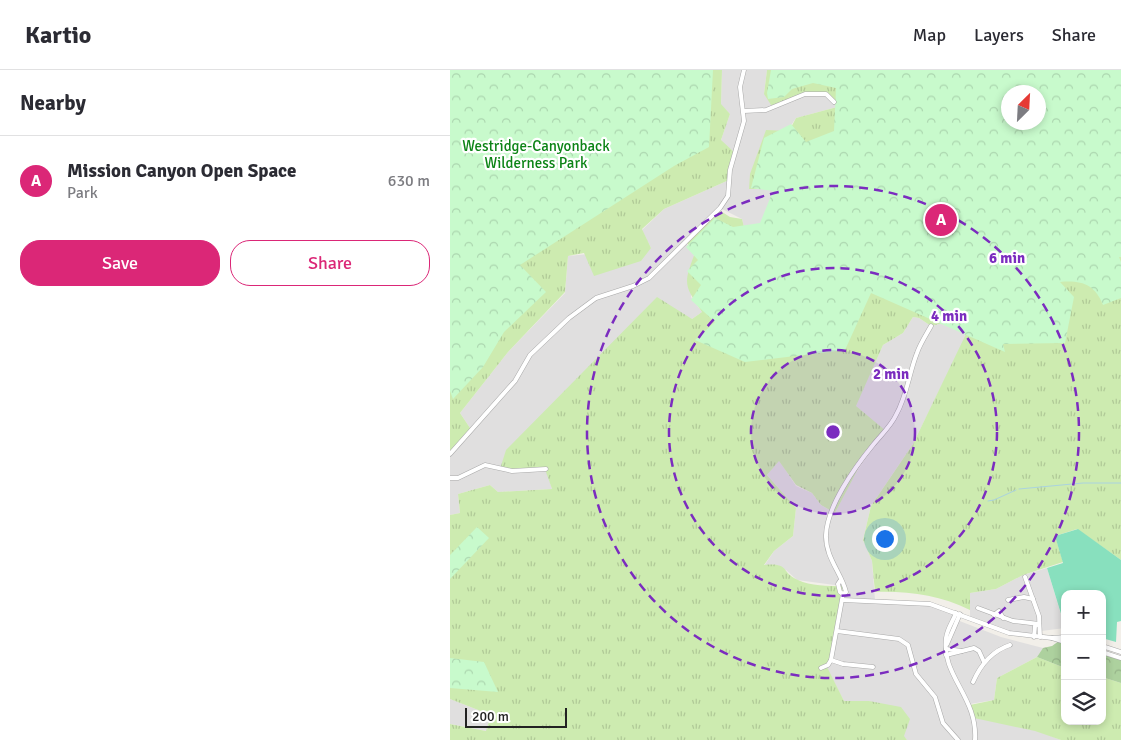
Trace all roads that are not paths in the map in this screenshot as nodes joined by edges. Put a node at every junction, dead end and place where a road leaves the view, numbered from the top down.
1 (744, 70) edge
2 (834, 102) dead end
3 (744, 111) junction
4 (931, 326) dead end
5 (450, 454) edge
6 (546, 469) dead end
7 (450, 478) edge
8 (1025, 577) dead end
9 (1030, 593) junction
10 (1024, 597) junction
11 (843, 600) junction
12 (1008, 600) dead end
13 (1033, 600) junction
14 (978, 608) dead end
15 (958, 613) junction
16 (1039, 624) junction
17 (837, 631) junction
18 (1034, 636) junction
19 (1040, 637) junction
20 (1061, 637) edge
21 (1052, 638) junction
22 (1061, 641) edge
23 (1010, 645) dead end
24 (947, 647) junction
25 (1106, 647) edge
26 (962, 651) junction
27 (1121, 652) edge
28 (1106, 653) edge
29 (946, 656) junction
30 (1121, 658) edge
31 (830, 660) junction
32 (984, 662) junction
33 (873, 667) dead end
34 (822, 668) dead end
35 (972, 682) dead end
36 (958, 740) edge
37 (975, 740) edge

1 - 3 street
2 - 3 street
3 - 5 street
4 - 11 street
6 - 7 street
8 - 9 street
9 - 10 street
9 - 13 street
10 - 12 street
10 - 13 street
11 - 15 street
11 - 17 street
13 - 16 street
14 - 16 street
15 - 18 street
15 - 24 street
16 - 18 street
16 - 19 street
17 - 31 street
17 - 36 street
18 - 19 street
19 - 21 street
20 - 21 street
21 - 22 street
23 - 32 street
24 - 26 street
24 - 29 street
25 - 27 street
26 - 29 street
26 - 32 street
28 - 30 street
29 - 37 street
31 - 33 street
31 - 34 street
32 - 35 street

